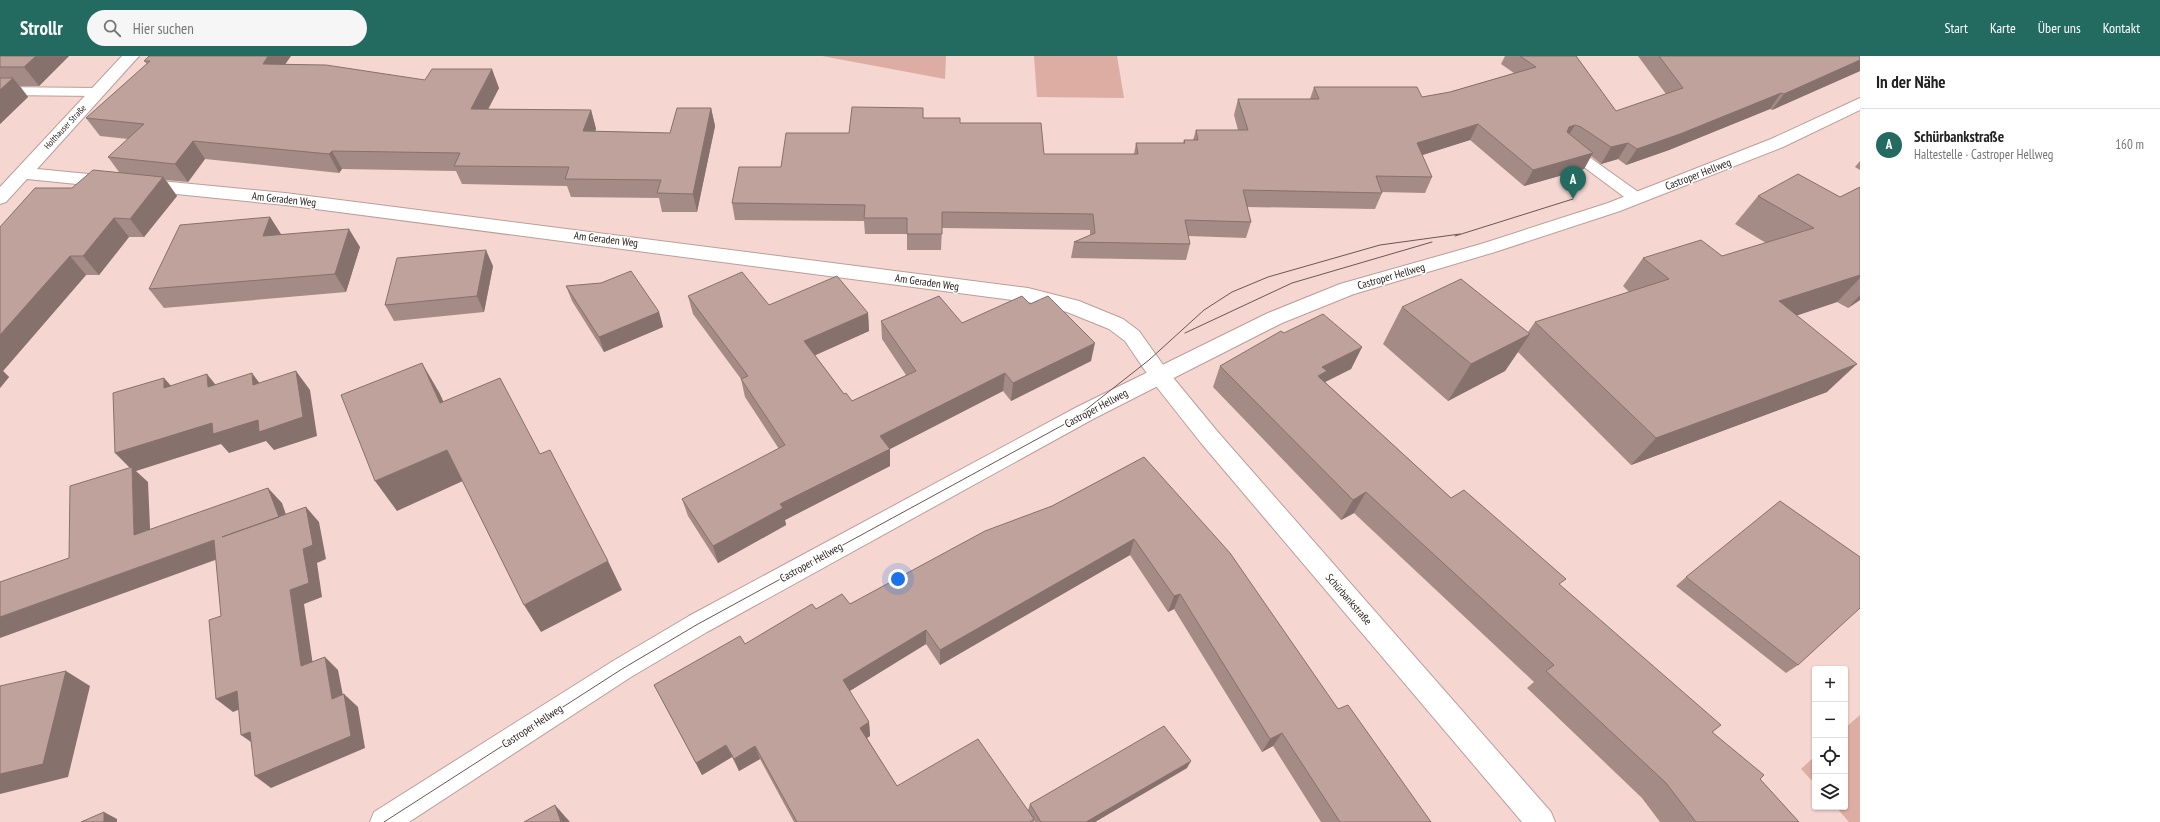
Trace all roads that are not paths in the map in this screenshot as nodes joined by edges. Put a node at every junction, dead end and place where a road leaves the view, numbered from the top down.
1 (131, 56) edge
2 (0, 91) edge
3 (97, 92) junction
4 (1860, 103) edge
5 (1566, 147) edge
6 (23, 173) junction
7 (0, 198) edge
8 (1636, 198) junction
9 (1159, 375) junction
10 (384, 822) edge
11 (1541, 822) edge

1 - 3 street, Holthauser Straße
2 - 3 lane
3 - 6 street, Holthauser Straße
4 - 8 street, Castroper Hellweg
5 - 8 lane
6 - 7 street, Holthauser Straße
6 - 9 street, Am Geraden Weg
8 - 9 street, Castroper Hellweg
9 - 10 street, Castroper Hellweg
9 - 11 street, Schürbankstraße

